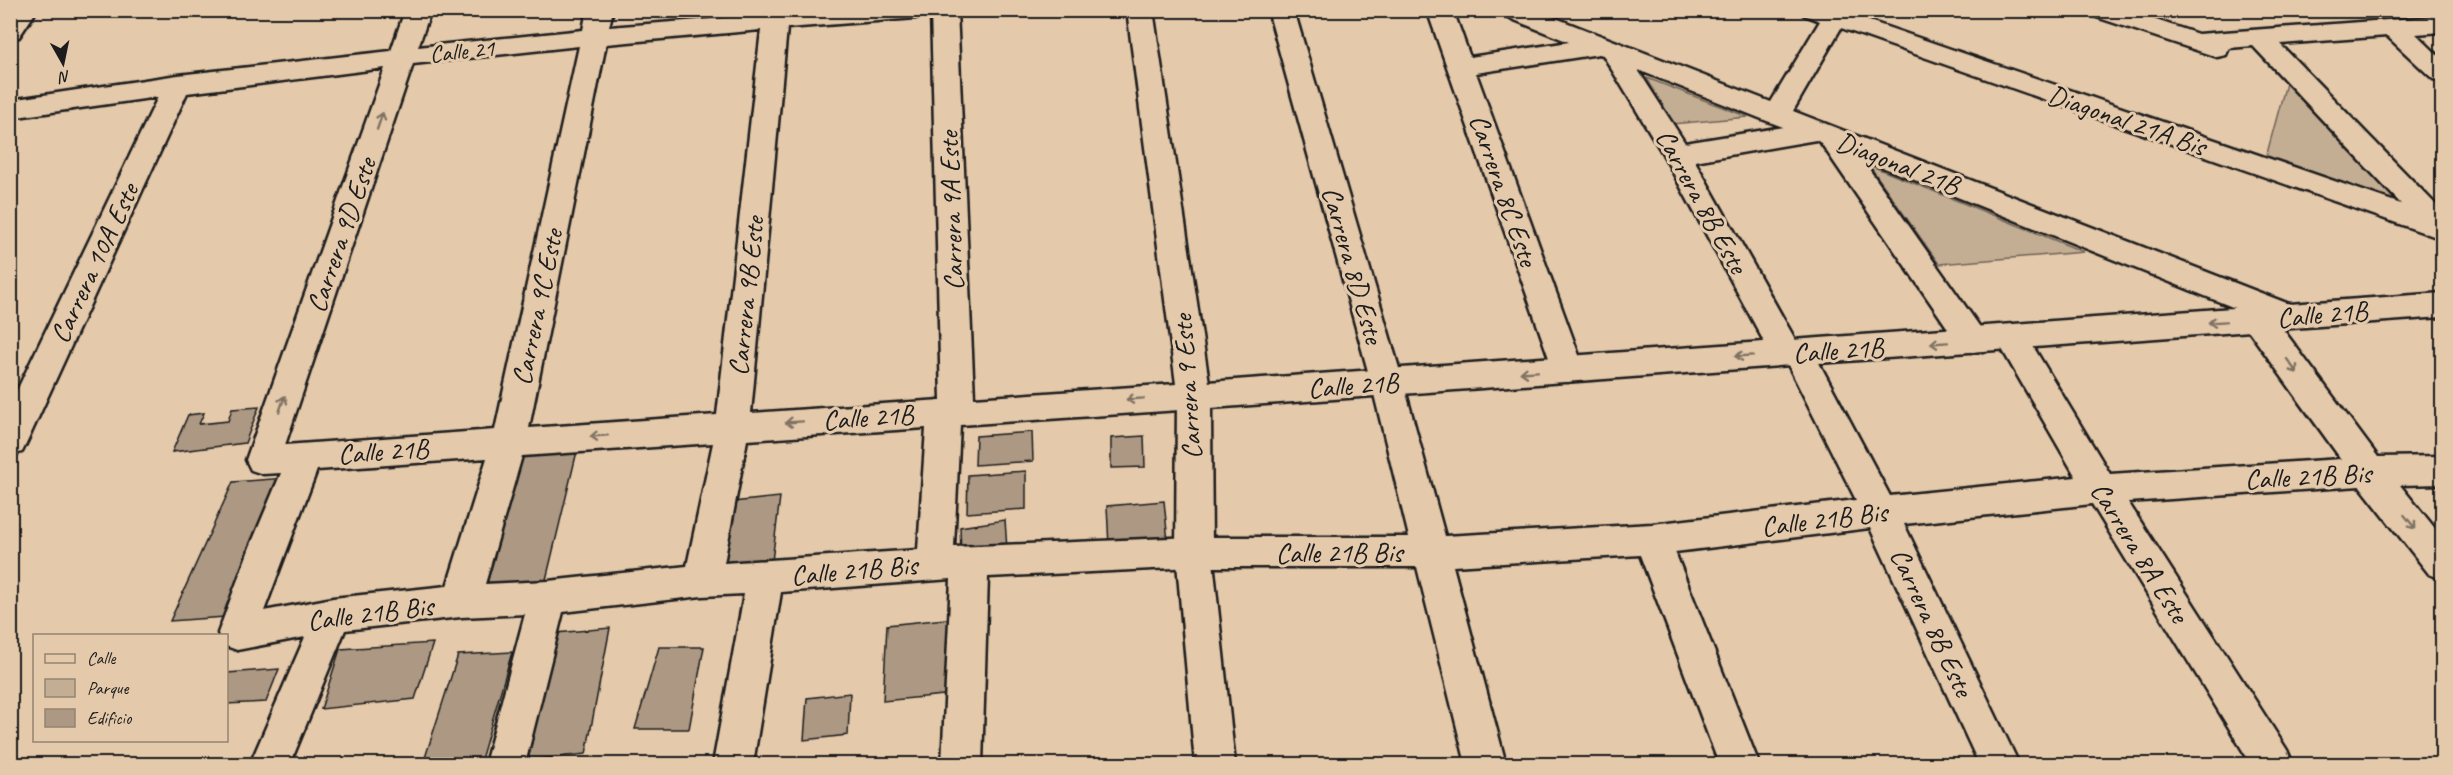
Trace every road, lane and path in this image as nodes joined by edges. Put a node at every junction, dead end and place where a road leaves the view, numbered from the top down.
1 (25, 10) edge
2 (418, 10) edge
3 (916, 10) edge
4 (944, 10) edge
5 (1140, 10) edge
6 (1281, 10) edge
7 (1440, 10) edge
8 (1510, 10) edge
9 (2099, 10) edge
10 (1828, 13) edge
11 (776, 16) edge
12 (597, 24) edge
13 (2442, 24) edge
14 (2392, 27) junction
15 (10, 31) edge
16 (2259, 37) junction
17 (2197, 42) junction
18 (1607, 48) junction
19 (402, 57) junction
20 (1461, 67) junction
21 (2442, 73) edge
22 (2299, 76) junction
23 (178, 84) junction
24 (10, 109) edge
25 (1777, 115) junction
26 (1824, 134) junction
27 (1677, 153) junction
28 (2442, 229) edge
29 (2442, 305) edge
30 (2271, 317) junction
31 (2011, 337) junction
32 (1973, 340) junction
33 (1792, 353) junction
34 (1568, 369) junction
35 (1387, 382) junction
36 (1194, 396) junction
37 (951, 411) junction
38 (733, 427) junction
39 (10, 442) edge
40 (509, 442) junction
41 (305, 457) junction
42 (263, 460) joint
43 (2442, 470) edge
44 (2369, 471) junction
45 (2101, 489) junction
46 (1880, 512) junction
47 (1652, 539) junction
48 (1194, 552) junction
49 (1431, 552) junction
50 (953, 563) junction
51 (2442, 563) edge
52 (765, 578) junction
53 (702, 580) junction
54 (548, 597) junction
55 (461, 601) junction
56 (333, 615) junction
57 (270, 765) edge
58 (505, 765) edge
59 (733, 765) edge
60 (962, 765) edge
61 (1215, 765) edge
62 (1486, 765) edge
63 (1739, 765) edge
64 (1999, 765) edge
65 (2273, 765) edge

1 - 15 street
2 - 19 street, Carrera 9D Este
3 - 11 street, Calle 21
4 - 37 street, Carrera 9A Este
5 - 36 street, Carrera 9 Este
6 - 35 street, Carrera 8D Este
7 - 20 street, Carrera 8C Este
8 - 18 street, Diagonal 21B
9 - 17 street
10 - 25 street
10 - 28 street, Diagonal 21A Bis
11 - 12 street, Calle 21
11 - 38 street, Carrera 9B Este
12 - 19 street, Calle 21
12 - 40 street, Carrera 9C Este
13 - 14 street
14 - 16 street
14 - 21 street
16 - 17 street
16 - 22 street
17 - 22 street
18 - 20 street
18 - 25 street, Diagonal 21B
18 - 27 street, Carrera 8B Este
19 - 23 street, Calle 21
42 -> 19 street, Carrera 9D Este
20 - 34 street, Carrera 8C Este
22 - 28 street
23 - 24 street, Calle 21
23 - 39 street, Carrera 10A Este
25 - 26 street, Diagonal 21B
26 - 27 street
26 - 30 street, Diagonal 21B
26 - 32 street
27 - 33 street, Carrera 8B Este
29 - 30 street, Calle 21B
30 -> 31 street, Calle 21B
30 -> 44 street
31 - 32 street, Calle 21B
31 - 45 street, Carrera 8A Este
32 -> 33 street, Calle 21B
33 -> 34 street, Calle 21B
33 - 46 street, Carrera 8B Este
34 -> 35 street, Calle 21B
35 - 36 street, Calle 21B
35 - 49 street, Carrera 8D Este
36 -> 37 street, Calle 21B
36 - 48 street, Carrera 9 Este
37 -> 38 street, Calle 21B
37 - 50 street, Carrera 9A Este
38 -> 40 street, Calle 21B
38 - 53 street, Carrera 9B Este
40 - 41 street, Calle 21B
40 - 55 street, Carrera 9C Este
41 - 42 street, Calle 21B
41 - 56 street, Calle 21B Bis
43 - 44 street, Calle 21B Bis
44 - 45 street, Calle 21B Bis
44 -> 51 street
45 - 46 street, Calle 21B Bis
45 - 65 street, Carrera 8A Este
46 - 47 street, Calle 21B Bis
46 - 64 street, Carrera 8B Este
47 - 49 street, Calle 21B Bis
47 - 63 street
48 - 49 street, Calle 21B Bis
48 - 50 street, Calle 21B Bis
48 - 61 street, Carrera 9 Este
49 - 62 street, Carrera 8D Este
50 - 52 street, Calle 21B Bis
50 - 60 street, Carrera 9A Este
52 - 53 street, Calle 21B Bis
52 - 59 street
53 - 54 street, Calle 21B Bis
54 - 55 street, Calle 21B Bis
54 - 58 street
55 - 56 street, Calle 21B Bis
56 - 57 street

